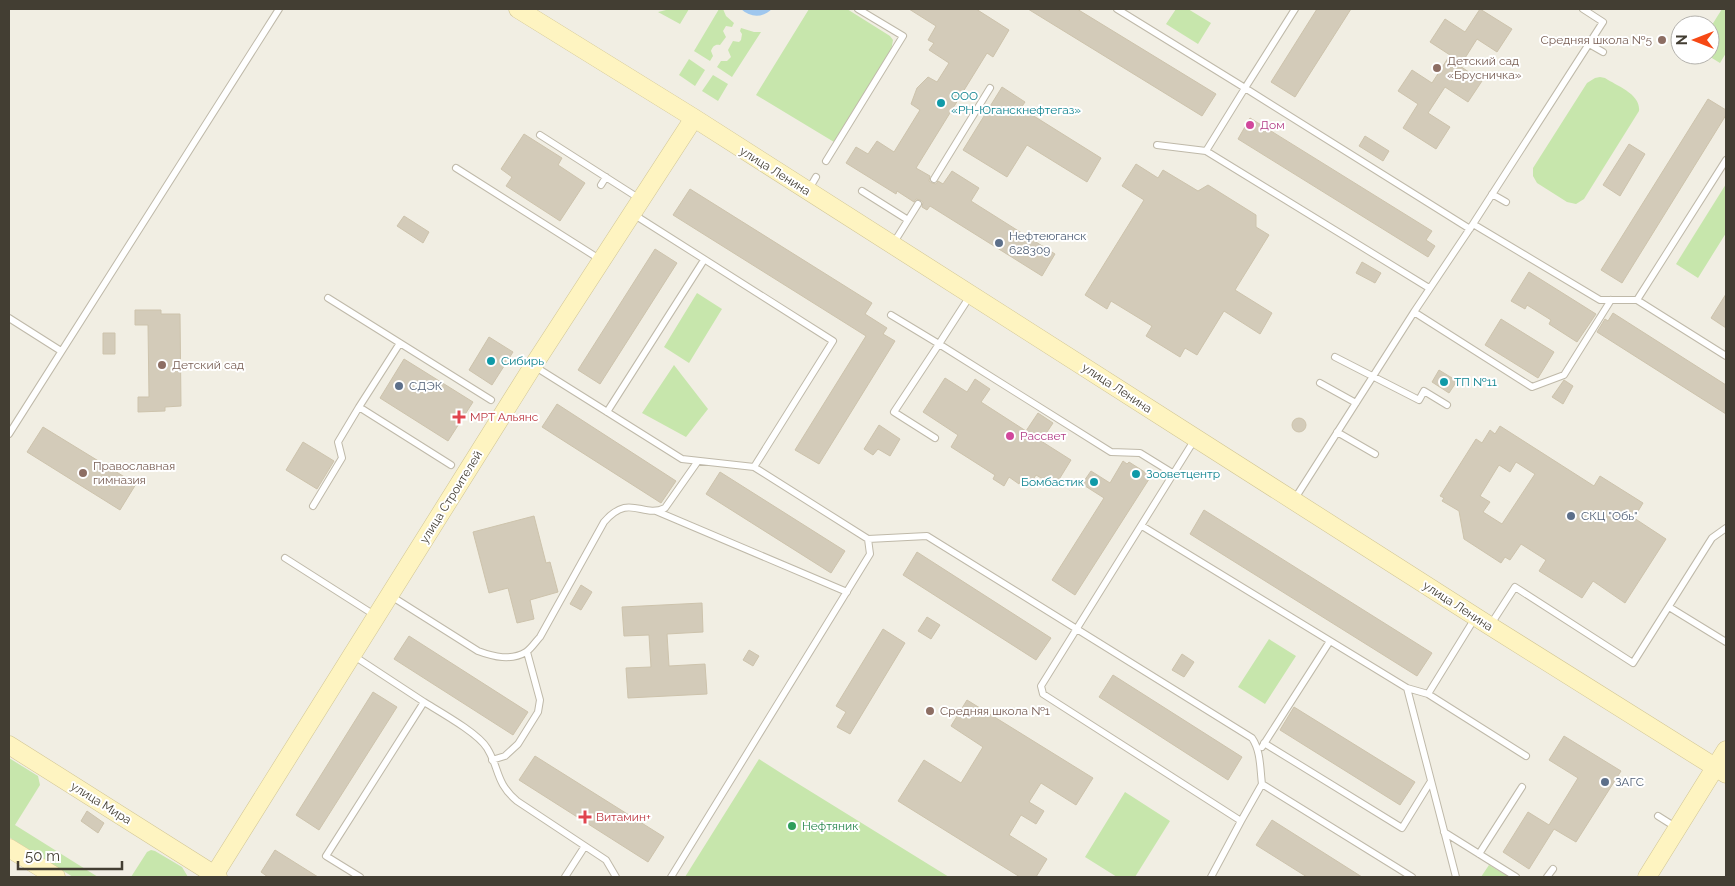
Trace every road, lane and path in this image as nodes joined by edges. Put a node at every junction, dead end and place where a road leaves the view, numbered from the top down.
1 (279, 9) edge
2 (518, 9) edge
3 (858, 9) edge
4 (1117, 9) edge
5 (1295, 9) edge
6 (1583, 9) edge
7 (1589, 44) junction
8 (1603, 52) dead end
9 (990, 88) dead end
10 (1245, 88) junction
11 (694, 118) junction
12 (540, 135) dead end
13 (1157, 145) dead end
14 (1206, 151) junction
15 (1726, 160) edge
16 (826, 161) dead end
17 (456, 168) dead end
18 (606, 177) junction
19 (934, 179) dead end
20 (601, 185) dead end
21 (862, 191) dead end
22 (1492, 194) junction
23 (1506, 202) dead end
24 (918, 204) dead end
25 (637, 207) junction
26 (908, 220) junction
27 (1472, 226) junction
28 (892, 245) junction
29 (704, 260) junction
30 (602, 261) junction
31 (1429, 288) junction
32 (971, 295) junction
33 (328, 298) dead end
34 (1611, 300) junction
35 (1637, 300) junction
36 (1414, 312) junction
37 (891, 315) dead end
38 (9, 318) edge
39 (400, 343) junction
40 (939, 344) junction
41 (61, 351) junction
42 (1335, 356) dead end
43 (1726, 356) edge
44 (534, 366) junction
45 (1373, 376) junction
46 (1320, 383) dead end
47 (491, 400) dead end
48 (1356, 402) junction
49 (1447, 405) dead end
50 (359, 407) junction
51 (607, 412) junction
52 (1337, 432) junction
53 (9, 434) edge
54 (935, 438) dead end
55 (1196, 439) junction
56 (1375, 454) dead end
57 (698, 461) junction
58 (451, 465) dead end
59 (754, 467) junction
60 (1174, 474) junction
61 (1293, 500) junction
62 (313, 506) dead end
63 (654, 511) junction
64 (1142, 526) junction
65 (1726, 528) edge
66 (868, 540) junction
67 (285, 558) dead end
68 (847, 592) junction
69 (390, 596) junction
70 (1669, 607) junction
71 (377, 616) junction
72 (1483, 622) junction
73 (1077, 628) junction
74 (1330, 641) junction
75 (1726, 642) edge
76 (527, 652) junction
77 (352, 654) junction
78 (1407, 688) junction
79 (1428, 694) junction
80 (424, 702) junction
81 (1264, 743) junction
82 (9, 745) edge
83 (1726, 750) edge
84 (1258, 752) junction
85 (1526, 756) dead end
86 (492, 760) junction
87 (1721, 771) edge
88 (1431, 781) junction
89 (1262, 784) junction
90 (1522, 787) dead end
91 (1658, 816) dead end
92 (1241, 821) junction
93 (1678, 829) junction
94 (1444, 832) junction
95 (585, 846) junction
96 (9, 848) edge
97 (1479, 854) junction
98 (1553, 869) dead end
99 (215, 876) edge
100 (56, 877) edge
101 (360, 877) edge
102 (565, 877) edge
103 (616, 877) edge
104 (671, 877) edge
105 (1211, 877) edge
106 (1412, 877) edge
107 (1456, 877) edge
108 (1516, 877) edge
109 (1547, 877) edge
110 (1647, 877) edge

1 - 41 lane
2 - 11 main road, улица Ленина
3 - 16 lane
4 - 10 lane
5 - 10 lane
6 - 7 lane
7 - 8 lane
7 - 22 lane
9 - 19 lane
10 - 14 lane
10 - 27 lane
11 - 25 main road, улица Строителей
11 - 28 main road, улица Ленина
12 - 18 lane
13 - 14 lane
14 - 31 lane
15 - 35 lane
17 - 30 lane
18 - 20 lane
18 - 25 lane
21 - 26 lane
22 - 23 lane
22 - 27 lane
24 - 26 lane
25 - 29 lane
25 - 30 main road, улица Строителей
26 - 28 lane
27 - 31 lane
27 - 34 lane
28 - 32 main road, улица Ленина
29 - 51 lane
29 - 59 lane
30 - 44 main road, улица Строителей
31 - 36 lane
32 - 40 lane
32 - 55 main road, улица Ленина
33 - 39 lane
34 - 35 lane
34 - 36 lane
35 - 43 lane
36 - 45 lane
37 - 40 lane
38 - 41 lane
39 - 47 lane
39 - 50 lane
40 - 54 lane
40 - 60 lane
41 - 53 lane
42 - 45 lane
44 - 51 lane
44 - 69 main road, улица Строителей
45 - 48 lane
45 - 49 lane
46 - 48 lane
48 - 52 lane
50 - 58 lane
50 - 62 lane
51 - 57 lane
52 - 56 lane
52 - 61 lane
55 - 60 lane
55 - 61 main road, улица Ленина
57 - 59 lane
57 - 63 lane
59 - 66 lane
60 - 64 lane
61 - 72 main road, улица Ленина
63 - 68 lane
63 - 76 lane
64 - 73 lane
64 - 74 lane
65 - 70 lane
66 - 68 lane
66 - 73 lane
67 - 71 lane
68 - 104 lane
69 - 71 main road, улица Строителей
69 - 76 lane
70 - 72 lane
70 - 75 lane
71 - 77 main road, улица Строителей
72 - 79 lane
72 - 87 main road, улица Ленина
73 - 84 lane
73 - 92 lane
74 - 78 lane
74 - 81 lane
76 - 86 lane
77 - 80 lane
77 - 99 main road, улица Строителей
78 - 79 lane
78 - 88 lane
79 - 85 lane
80 - 86 lane
80 - 101 lane
81 - 84 lane
81 - 88 lane
82 - 99 main road, улица Мира
83 - 87 main road
84 - 89 lane
86 - 95 lane
87 - 93 main road
88 - 94 lane
89 - 92 lane
89 - 106 lane
90 - 97 lane
91 - 93 lane
92 - 105 lane
93 - 110 main road
94 - 97 lane
94 - 107 lane
95 - 102 lane
95 - 103 lane
96 - 100 main road
97 - 108 lane
98 - 109 lane

